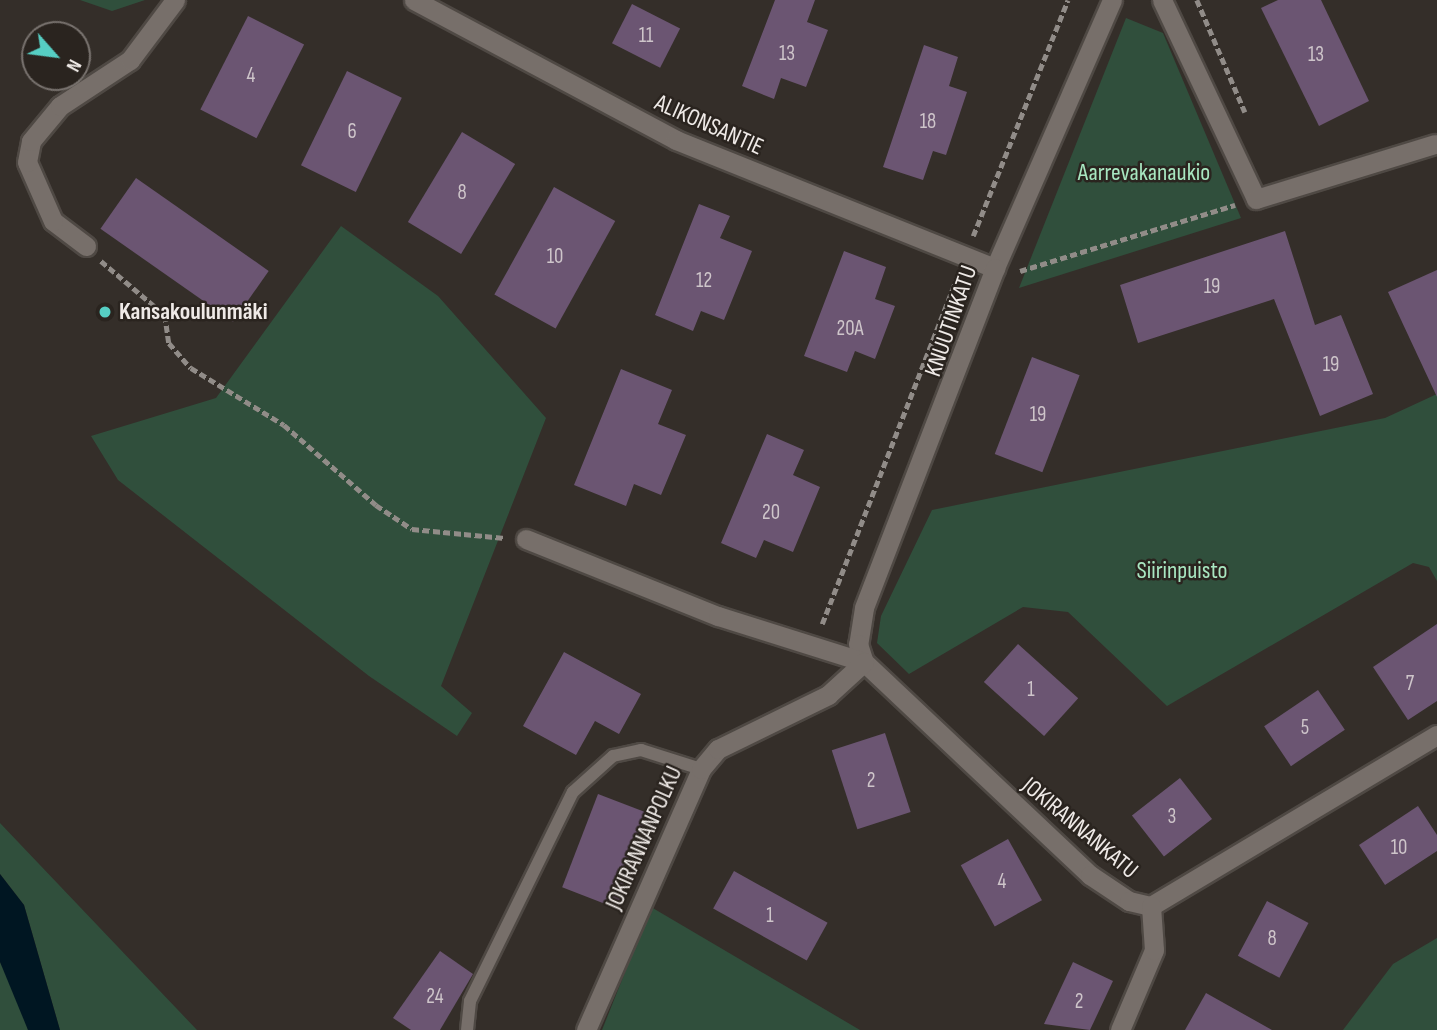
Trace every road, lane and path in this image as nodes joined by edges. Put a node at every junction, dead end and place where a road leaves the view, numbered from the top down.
1 (176, 0) edge
2 (414, 0) edge
3 (1068, 0) edge
4 (1112, 0) edge
5 (1162, 0) edge
6 (1197, 0) edge
7 (1246, 116) dead end
8 (1435, 144) edge
9 (1256, 199) junction
10 (86, 246) joint
11 (965, 255) junction
12 (996, 268) junction
13 (1015, 276) dead end
14 (944, 308) junction
15 (978, 319) junction
16 (526, 540) joint
17 (814, 647) junction
18 (864, 662) junction
19 (1437, 735) edge
20 (701, 769) junction
21 (1152, 905) junction
22 (467, 1030) edge
23 (586, 1030) edge
24 (1120, 1030) edge

1 - 10 street
2 - 11 street, ALIKONSANTIE
3 - 11 path
4 - 12 street, KNUUTINKATU
5 - 9 street
6 - 7 path
8 - 9 street
9 - 13 path
10 - 16 path
11 - 12 street, ALIKONSANTIE
11 - 14 path
12 - 15 street, KNUUTINKATU
14 - 15 path
14 - 17 path
15 - 18 street, KNUUTINKATU
16 - 17 street
17 - 18 street
18 - 20 street, JOKIRANNANPOLKU
18 - 21 street, JOKIRANNANKATU
19 - 21 street, JOKIRANNANKATU
20 - 22 lane
20 - 23 street, JOKIRANNANPOLKU
21 - 24 street

